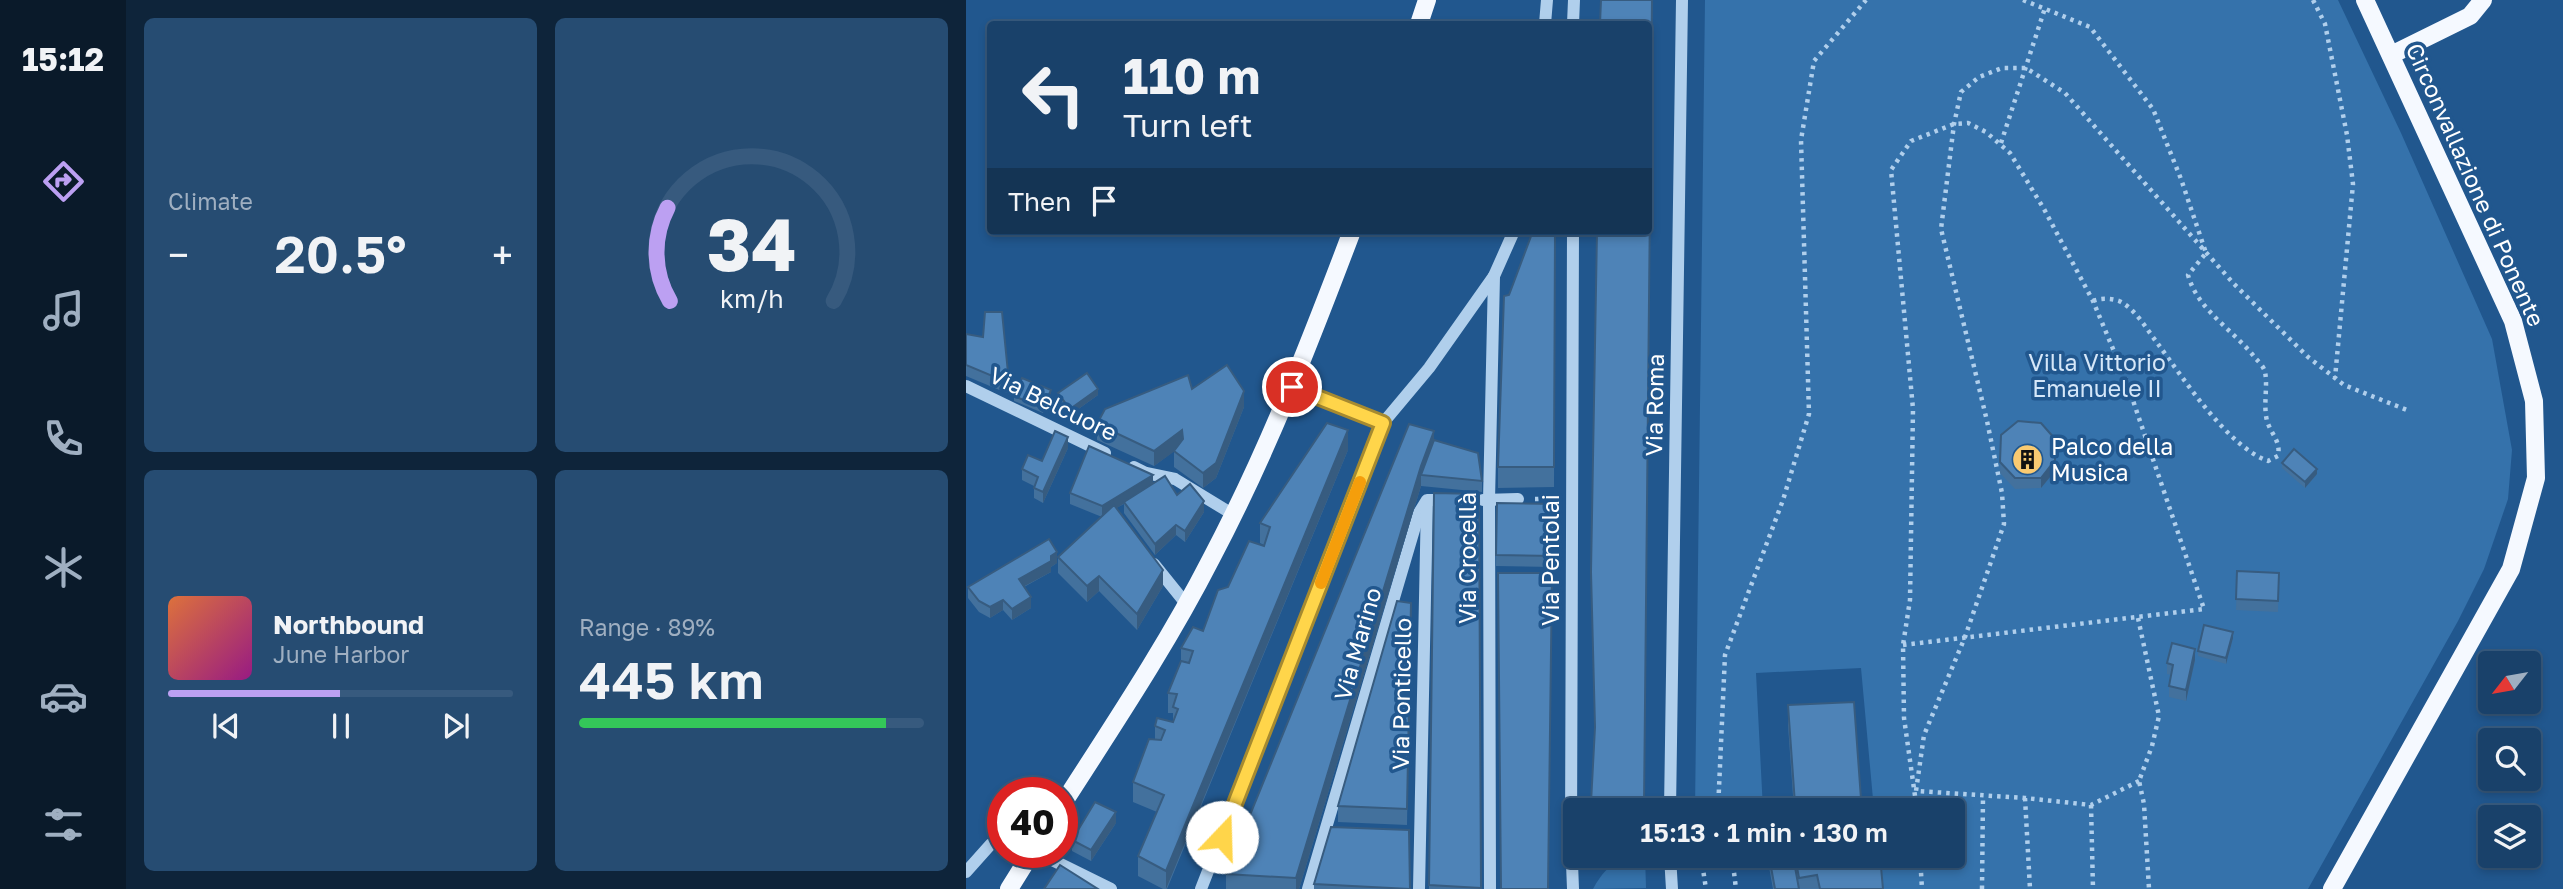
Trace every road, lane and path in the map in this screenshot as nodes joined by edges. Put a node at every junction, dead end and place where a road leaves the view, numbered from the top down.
1 (1427, 0) edge
2 (1547, 0) edge
3 (1573, 0) edge
4 (1682, 0) edge
5 (1866, 0) edge
6 (2023, 0) edge
7 (2313, 0) edge
8 (2365, 0) edge
9 (2483, 0) edge
10 (2045, 8) junction
11 (1420, 21) edge
12 (1545, 21) edge
13 (1573, 21) edge
14 (2391, 55) junction
15 (2026, 68) junction
16 (1954, 124) junction
17 (2001, 143) junction
18 (1350, 235) edge
19 (1512, 235) edge
20 (1573, 235) edge
21 (2206, 253) junction
22 (1494, 276) junction
23 (2093, 301) junction
24 (2335, 378) junction
25 (966, 386) edge
26 (1292, 387) junction
27 (2407, 410) dead end
28 (1383, 423) junction
29 (1518, 499) joint
30 (1573, 499) junction
31 (1427, 500) junction
32 (1489, 500) junction
33 (1234, 516) junction
34 (1147, 555) edge
35 (1187, 605) junction
36 (2138, 618) junction
37 (1965, 637) junction
38 (1903, 645) junction
39 (1078, 781) edge
40 (2139, 781) junction
41 (1916, 791) junction
42 (1983, 796) junction
43 (1670, 798) edge
44 (1718, 798) edge
45 (1916, 798) edge
46 (2025, 798) junction
47 (2091, 805) junction
48 (987, 849) edge
49 (1023, 868) edge
50 (1067, 868) edge
51 (1671, 868) edge
52 (1703, 868) edge
53 (1733, 868) edge
54 (1921, 868) edge
55 (966, 872) edge
56 (1009, 889) edge
57 (1111, 889) edge
58 (1201, 889) edge
59 (1308, 889) edge
60 (1419, 889) edge
61 (1490, 889) edge
62 (1573, 889) edge
63 (1672, 889) edge
64 (1706, 889) edge
65 (1736, 889) edge
66 (1922, 889) edge
67 (1982, 889) edge
68 (2029, 889) edge
69 (2093, 889) edge
70 (2149, 889) edge
71 (2332, 889) edge

1 - 11 main road
2 - 12 street
3 - 13 street
4 - 43 street, Via Roma
5 - 44 path
6 - 10 path
7 - 24 path
8 - 14 main road, Circonvallazione di Ponente
9 - 14 main road
10 - 15 path
10 - 21 path
14 - 71 main road, Circonvallazione di Ponente
15 - 16 path
15 - 17 path
15 - 21 path
16 - 17 path
16 - 37 path
16 - 38 path
17 - 23 path
18 - 26 main road
19 - 22 street, Via Crocellà
20 - 30 street, Via Pentolai
21 - 23 path
21 - 24 path
22 - 28 street
22 - 32 street, Via Crocellà
23 - 36 path
24 - 27 path
25 - 33 street, Via Belcuore
26 - 28 street
26 - 33 main road
28 - 58 street
29 - 30 path
29 - 32 street
30 - 62 street, Via Pentolai
31 - 32 street
31 - 59 street, Via Marino
31 - 60 street, Via Ponticello
32 - 61 street, Via Crocellà
33 - 35 main road
34 - 35 street
35 - 39 main road
36 - 37 path
36 - 40 path
37 - 38 path
37 - 41 path
38 - 41 path
40 - 47 path
40 - 70 path
41 - 42 path
41 - 45 path
42 - 46 path
42 - 67 path
46 - 47 path
46 - 68 path
47 - 69 path
48 - 55 street
49 - 56 main road
50 - 57 street
51 - 63 street
52 - 64 path
53 - 65 path
54 - 66 path

